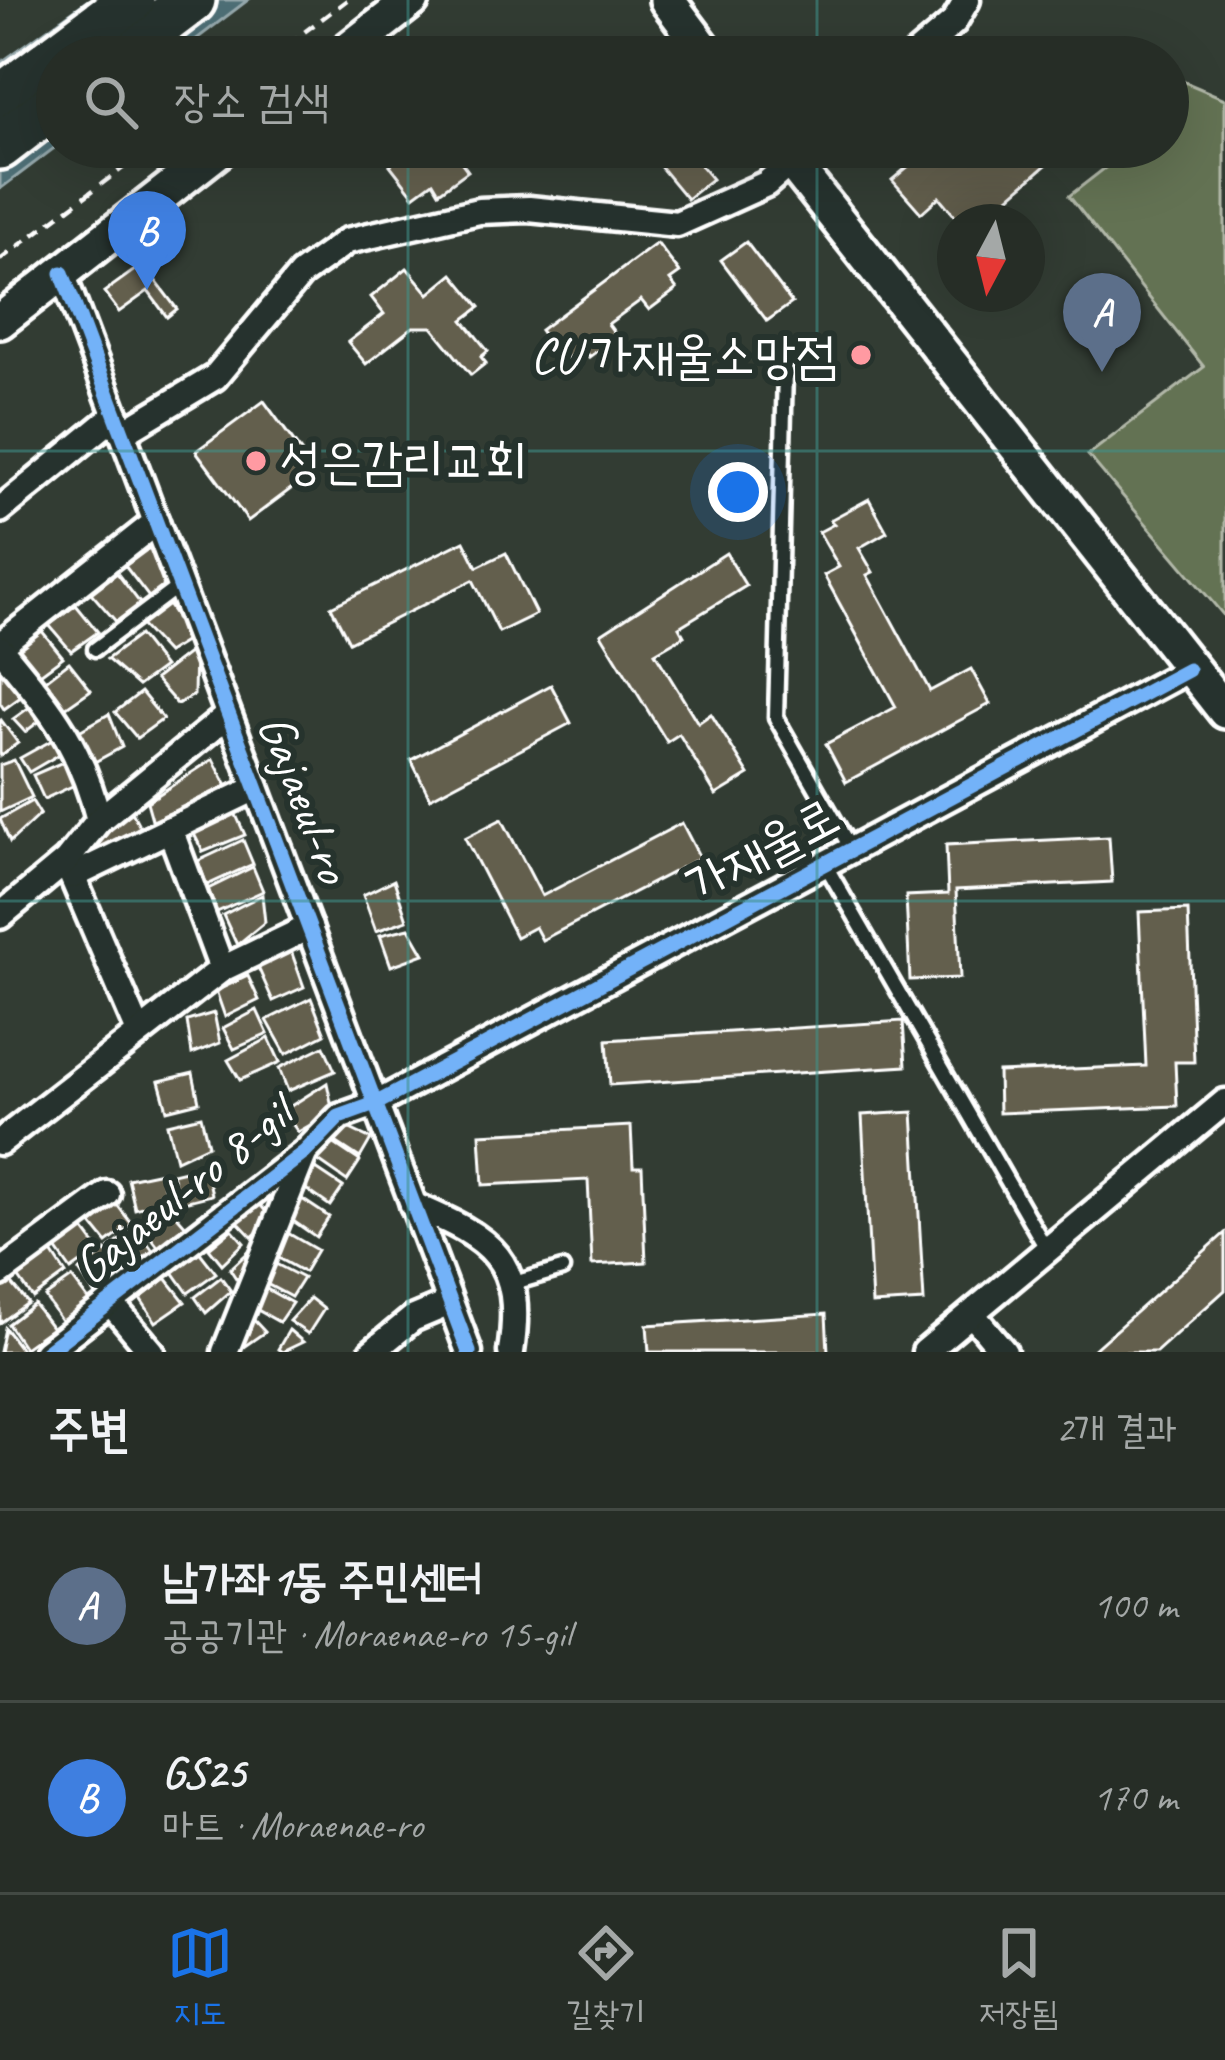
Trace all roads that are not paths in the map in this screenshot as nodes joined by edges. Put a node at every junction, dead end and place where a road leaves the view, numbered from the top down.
1 (94, 0) edge
2 (131, 0) edge
3 (193, 0) edge
4 (412, 0) edge
5 (667, 0) edge
6 (967, 0) edge
7 (72, 36) edge
8 (83, 36) edge
9 (145, 36) edge
10 (365, 36) edge
11 (694, 36) edge
12 (938, 36) edge
13 (36, 71) edge
14 (0, 98) edge
15 (36, 119) edge
16 (0, 146) edge
17 (196, 168) edge
18 (780, 168) edge
19 (805, 168) edge
20 (62, 273) junction
21 (0, 321) edge
22 (785, 370) dead end
23 (119, 424) junction
24 (0, 510) edge
25 (156, 522) junction
26 (179, 585) junction
27 (0, 646) edge
28 (95, 649) dead end
29 (1188, 670) junction
30 (1225, 711) edge
31 (229, 715) junction
32 (256, 788) junction
33 (99, 820) junction
34 (170, 829) junction
35 (851, 849) junction
36 (825, 864) junction
37 (69, 869) junction
38 (1, 910) edge
39 (308, 927) junction
40 (222, 969) junction
41 (138, 1030) junction
42 (1225, 1102) edge
43 (375, 1104) junction
44 (0, 1142) edge
45 (305, 1152) junction
46 (107, 1194) dead end
47 (413, 1205) junction
48 (1048, 1251) junction
49 (562, 1269) dead end
50 (0, 1273) edge
51 (514, 1283) junction
52 (110, 1302) junction
53 (450, 1303) junction
54 (972, 1314) junction
55 (46, 1352) edge
56 (152, 1352) edge
57 (225, 1352) edge
58 (372, 1352) edge
59 (469, 1352) edge
60 (511, 1352) edge
61 (925, 1352) edge
62 (1004, 1352) edge

1 - 7 highway
2 - 8 highway
3 - 9 highway
4 - 10 main road
5 - 11 main road
6 - 12 street
13 - 14 highway
15 - 16 highway
17 - 20 main road
18 - 23 street
19 - 29 main road
20 - 21 main road
20 - 23 street, Gajaeul-ro
22 - 35 lane
23 - 24 street
23 - 25 street, Gajaeul-ro
25 - 26 street, Gajaeul-ro
25 - 27 street
26 - 28 lane
26 - 31 street, Gajaeul-ro
27 - 33 street
29 - 30 main road
29 - 35 street, 가재울로
31 - 32 street, Gajaeul-ro
31 - 33 street
32 - 34 street, Gajaeul-ro
32 - 39 street, Gajaeul-ro
33 - 37 street
34 - 37 street, Gajaeul-ro
34 - 40 street
35 - 36 street, 가재울로
36 - 43 street, 가재울로
36 - 48 lane
37 - 38 street
37 - 41 street
39 - 40 street
39 - 43 street, Gajaeul-ro
40 - 41 street
41 - 44 street
42 - 48 street
43 - 45 street, Gajaeul-ro 8-gil
43 - 47 street, Gajaeul-ro
45 - 52 street, Gajaeul-ro 8-gil
45 - 57 street, Gajaeul-ro 8-gil
46 - 50 street
47 - 51 street
47 - 53 street, Gajaeul-ro
48 - 54 street
49 - 51 lane
51 - 60 street
52 - 55 street, Gajaeul-ro 8-gil
52 - 56 street
53 - 58 street
53 - 59 street, Gajaeul-ro
54 - 61 street
54 - 62 street

